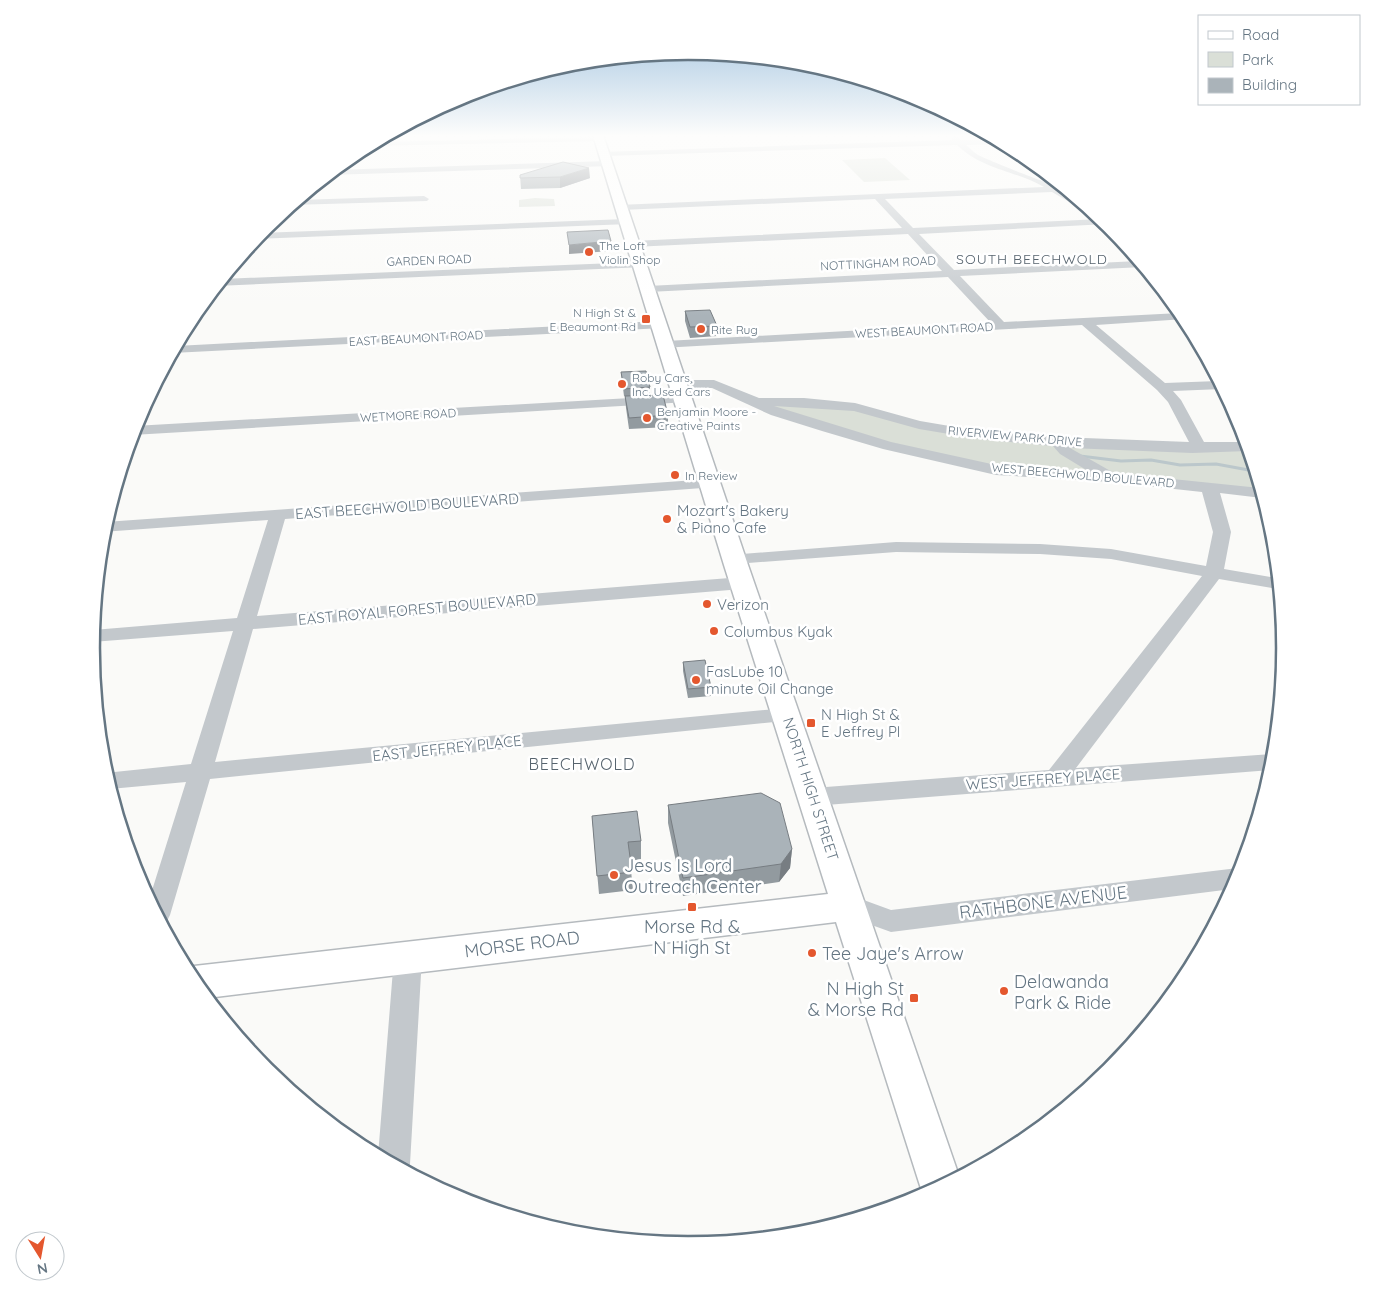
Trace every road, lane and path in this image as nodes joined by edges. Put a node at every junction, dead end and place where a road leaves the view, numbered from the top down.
1 (617, 195) edge
2 (890, 195) edge
3 (877, 196) junction
4 (304, 203) edge
5 (424, 203) dead end
6 (621, 207) junction
7 (626, 222) junction
8 (1093, 223) edge
9 (910, 231) junction
10 (269, 236) edge
11 (633, 244) junction
12 (1134, 264) edge
13 (640, 265) junction
14 (951, 274) junction
15 (227, 283) edge
16 (648, 289) junction
17 (1173, 317) edge
18 (1084, 321) junction
19 (659, 325) junction
20 (1001, 326) junction
21 (666, 345) junction
22 (181, 350) edge
23 (1214, 385) edge
24 (1162, 387) junction
25 (681, 391) junction
26 (755, 401) junction
27 (141, 430) edge
28 (1058, 442) junction
29 (1239, 446) edge
30 (1192, 448) junction
31 (1110, 477) junction
32 (710, 484) junction
33 (1207, 486) junction
34 (1254, 492) edge
35 (278, 515) junction
36 (112, 527) edge
37 (738, 571) junction
38 (1214, 573) junction
39 (1271, 583) edge
40 (245, 623) junction
41 (100, 635) edge
42 (786, 715) junction
43 (1264, 763) edge
44 (200, 772) junction
45 (1056, 778) junction
46 (115, 780) edge
47 (813, 797) junction
48 (1228, 879) edge
49 (850, 906) junction
50 (159, 907) edge
51 (408, 957) junction
52 (204, 982) edge
53 (394, 1158) edge
54 (939, 1179) edge

1 - 6 main road, NORTH HIGH STREET
2 - 3 street
3 - 6 street
3 - 9 street
4 - 5 street
6 - 7 main road, NORTH HIGH STREET
7 - 10 street
7 - 11 main road, NORTH HIGH STREET
8 - 9 street
9 - 11 street
9 - 14 street
11 - 13 main road, NORTH HIGH STREET
12 - 14 street, NOTTINGHAM ROAD
13 - 15 street, GARDEN ROAD
13 - 16 main road, NORTH HIGH STREET
14 - 16 street, NOTTINGHAM ROAD
14 - 20 street
16 - 19 main road, NORTH HIGH STREET
17 - 18 street, WEST BEAUMONT ROAD
18 - 20 street, WEST BEAUMONT ROAD
18 - 24 street
19 - 21 main road, NORTH HIGH STREET
19 - 22 street, EAST BEAUMONT ROAD
20 - 21 street, WEST BEAUMONT ROAD
21 - 25 main road, NORTH HIGH STREET
23 - 24 street
24 - 30 street
25 - 26 street, WEST BEECHWOLD BOULEVARD
25 - 27 street, WETMORE ROAD
25 - 32 main road, NORTH HIGH STREET
26 - 28 street, RIVERVIEW PARK DRIVE
26 - 31 street, WEST BEECHWOLD BOULEVARD
28 - 30 street, RIVERVIEW PARK DRIVE
28 - 31 street
29 - 30 street, RIVERVIEW PARK DRIVE
31 - 33 street, WEST BEECHWOLD BOULEVARD
32 - 35 street, EAST BEECHWOLD BOULEVARD
32 - 37 main road, NORTH HIGH STREET
33 - 34 street, WEST BEECHWOLD BOULEVARD
33 - 38 street
35 - 36 street, EAST BEECHWOLD BOULEVARD
35 - 40 street
37 - 38 street, EAST ROYAL FOREST BOULEVARD
37 - 40 street, EAST ROYAL FOREST BOULEVARD
37 - 42 main road, NORTH HIGH STREET
38 - 39 street, EAST ROYAL FOREST BOULEVARD
38 - 45 street
40 - 41 street, EAST ROYAL FOREST BOULEVARD
40 - 44 street
42 - 44 street, EAST JEFFREY PLACE
42 - 47 main road, NORTH HIGH STREET
43 - 45 street, WEST JEFFREY PLACE
44 - 46 street, EAST JEFFREY PLACE
44 - 50 street
45 - 47 street, WEST JEFFREY PLACE
47 - 49 main road, NORTH HIGH STREET
48 - 49 street, RATHBONE AVENUE
49 - 51 main road, MORSE ROAD
49 - 54 main road, NORTH HIGH STREET
51 - 52 main road, MORSE ROAD
51 - 53 street

